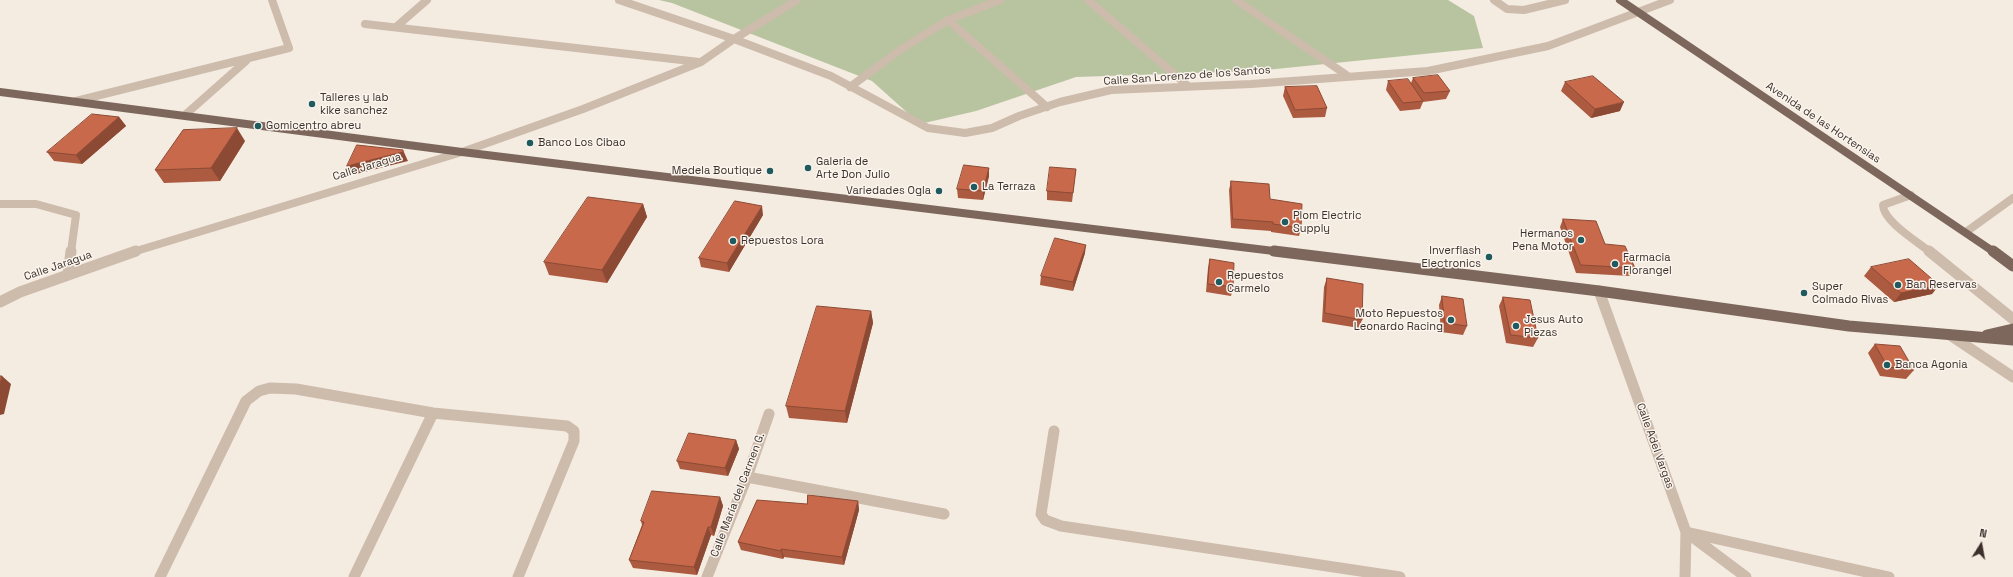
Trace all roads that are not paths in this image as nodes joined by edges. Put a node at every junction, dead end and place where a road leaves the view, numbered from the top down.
1 (272, 0) edge
2 (427, 0) edge
3 (619, 0) edge
4 (797, 0) edge
5 (1000, 0) edge
6 (1088, 0) edge
7 (1236, 0) edge
8 (1494, 0) edge
9 (1565, 0) edge
10 (1620, 0) edge
11 (1670, 0) edge
12 (1638, 12) junction
13 (948, 20) junction
14 (365, 24) dead end
15 (396, 27) junction
16 (734, 39) junction
17 (248, 60) junction
18 (701, 62) junction
19 (1348, 76) junction
20 (1188, 86) junction
21 (850, 87) junction
22 (0, 92) edge
23 (76, 101) junction
24 (1047, 107) junction
25 (185, 115) junction
26 (462, 152) junction
27 (1911, 195) junction
28 (2013, 198) edge
29 (0, 204) edge
30 (1966, 232) junction
31 (2013, 266) edge
32 (68, 275) junction
33 (1599, 291) junction
34 (0, 302) edge
35 (2013, 320) edge
36 (2013, 329) edge
37 (1950, 335) junction
38 (1980, 337) junction
39 (2013, 340) edge
40 (2013, 346) edge
41 (2013, 377) edge
42 (433, 413) junction
43 (769, 414) dead end
44 (1054, 431) dead end
45 (747, 477) junction
46 (944, 514) dead end
47 (1686, 532) junction
48 (160, 577) edge
49 (354, 577) edge
50 (518, 577) edge
51 (707, 577) edge
52 (1400, 577) edge
53 (1685, 577) edge
54 (1746, 577) edge
55 (1889, 577) edge

1 - 17 street
2 - 15 street
3 - 16 street, Calle San Lorenzo de los Santos
4 - 16 street, Calle Jaragua
5 - 13 street
6 - 20 street
7 - 19 street
8 - 9 street
10 - 12 main road, Avenida de las Hortensias
11 - 12 street, Calle San Lorenzo de los Santos
12 - 19 street, Calle San Lorenzo de los Santos
12 - 27 main road, Avenida de las Hortensias
13 - 21 street
13 - 24 street
14 - 15 street
15 - 18 street
16 - 18 street, Calle Jaragua
16 - 21 street, Calle San Lorenzo de los Santos
17 - 23 street
17 - 25 street
18 - 26 street, Calle Jaragua
19 - 20 street, Calle San Lorenzo de los Santos
20 - 24 street, Calle San Lorenzo de los Santos
21 - 24 street, Calle San Lorenzo de los Santos
22 - 23 main road
23 - 25 main road
25 - 26 main road
26 - 32 street, Calle Jaragua
26 - 33 main road
27 - 30 main road, Avenida de las Hortensias
27 - 35 street
28 - 30 street
29 - 32 street
30 - 31 main road, Avenida de las Hortensias
32 - 34 street, Calle Jaragua
33 - 37 main road
33 - 47 street, Calle Adel Vargas
36 - 38 main road
37 - 38 main road
37 - 41 street
38 - 39 main road
38 - 40 main road
42 - 48 street
42 - 49 street
42 - 50 street
43 - 45 street, Calle María del Carmen G.
44 - 52 street
45 - 46 street
45 - 51 street, Calle María del Carmen G.
47 - 53 street
47 - 54 street
47 - 55 street

